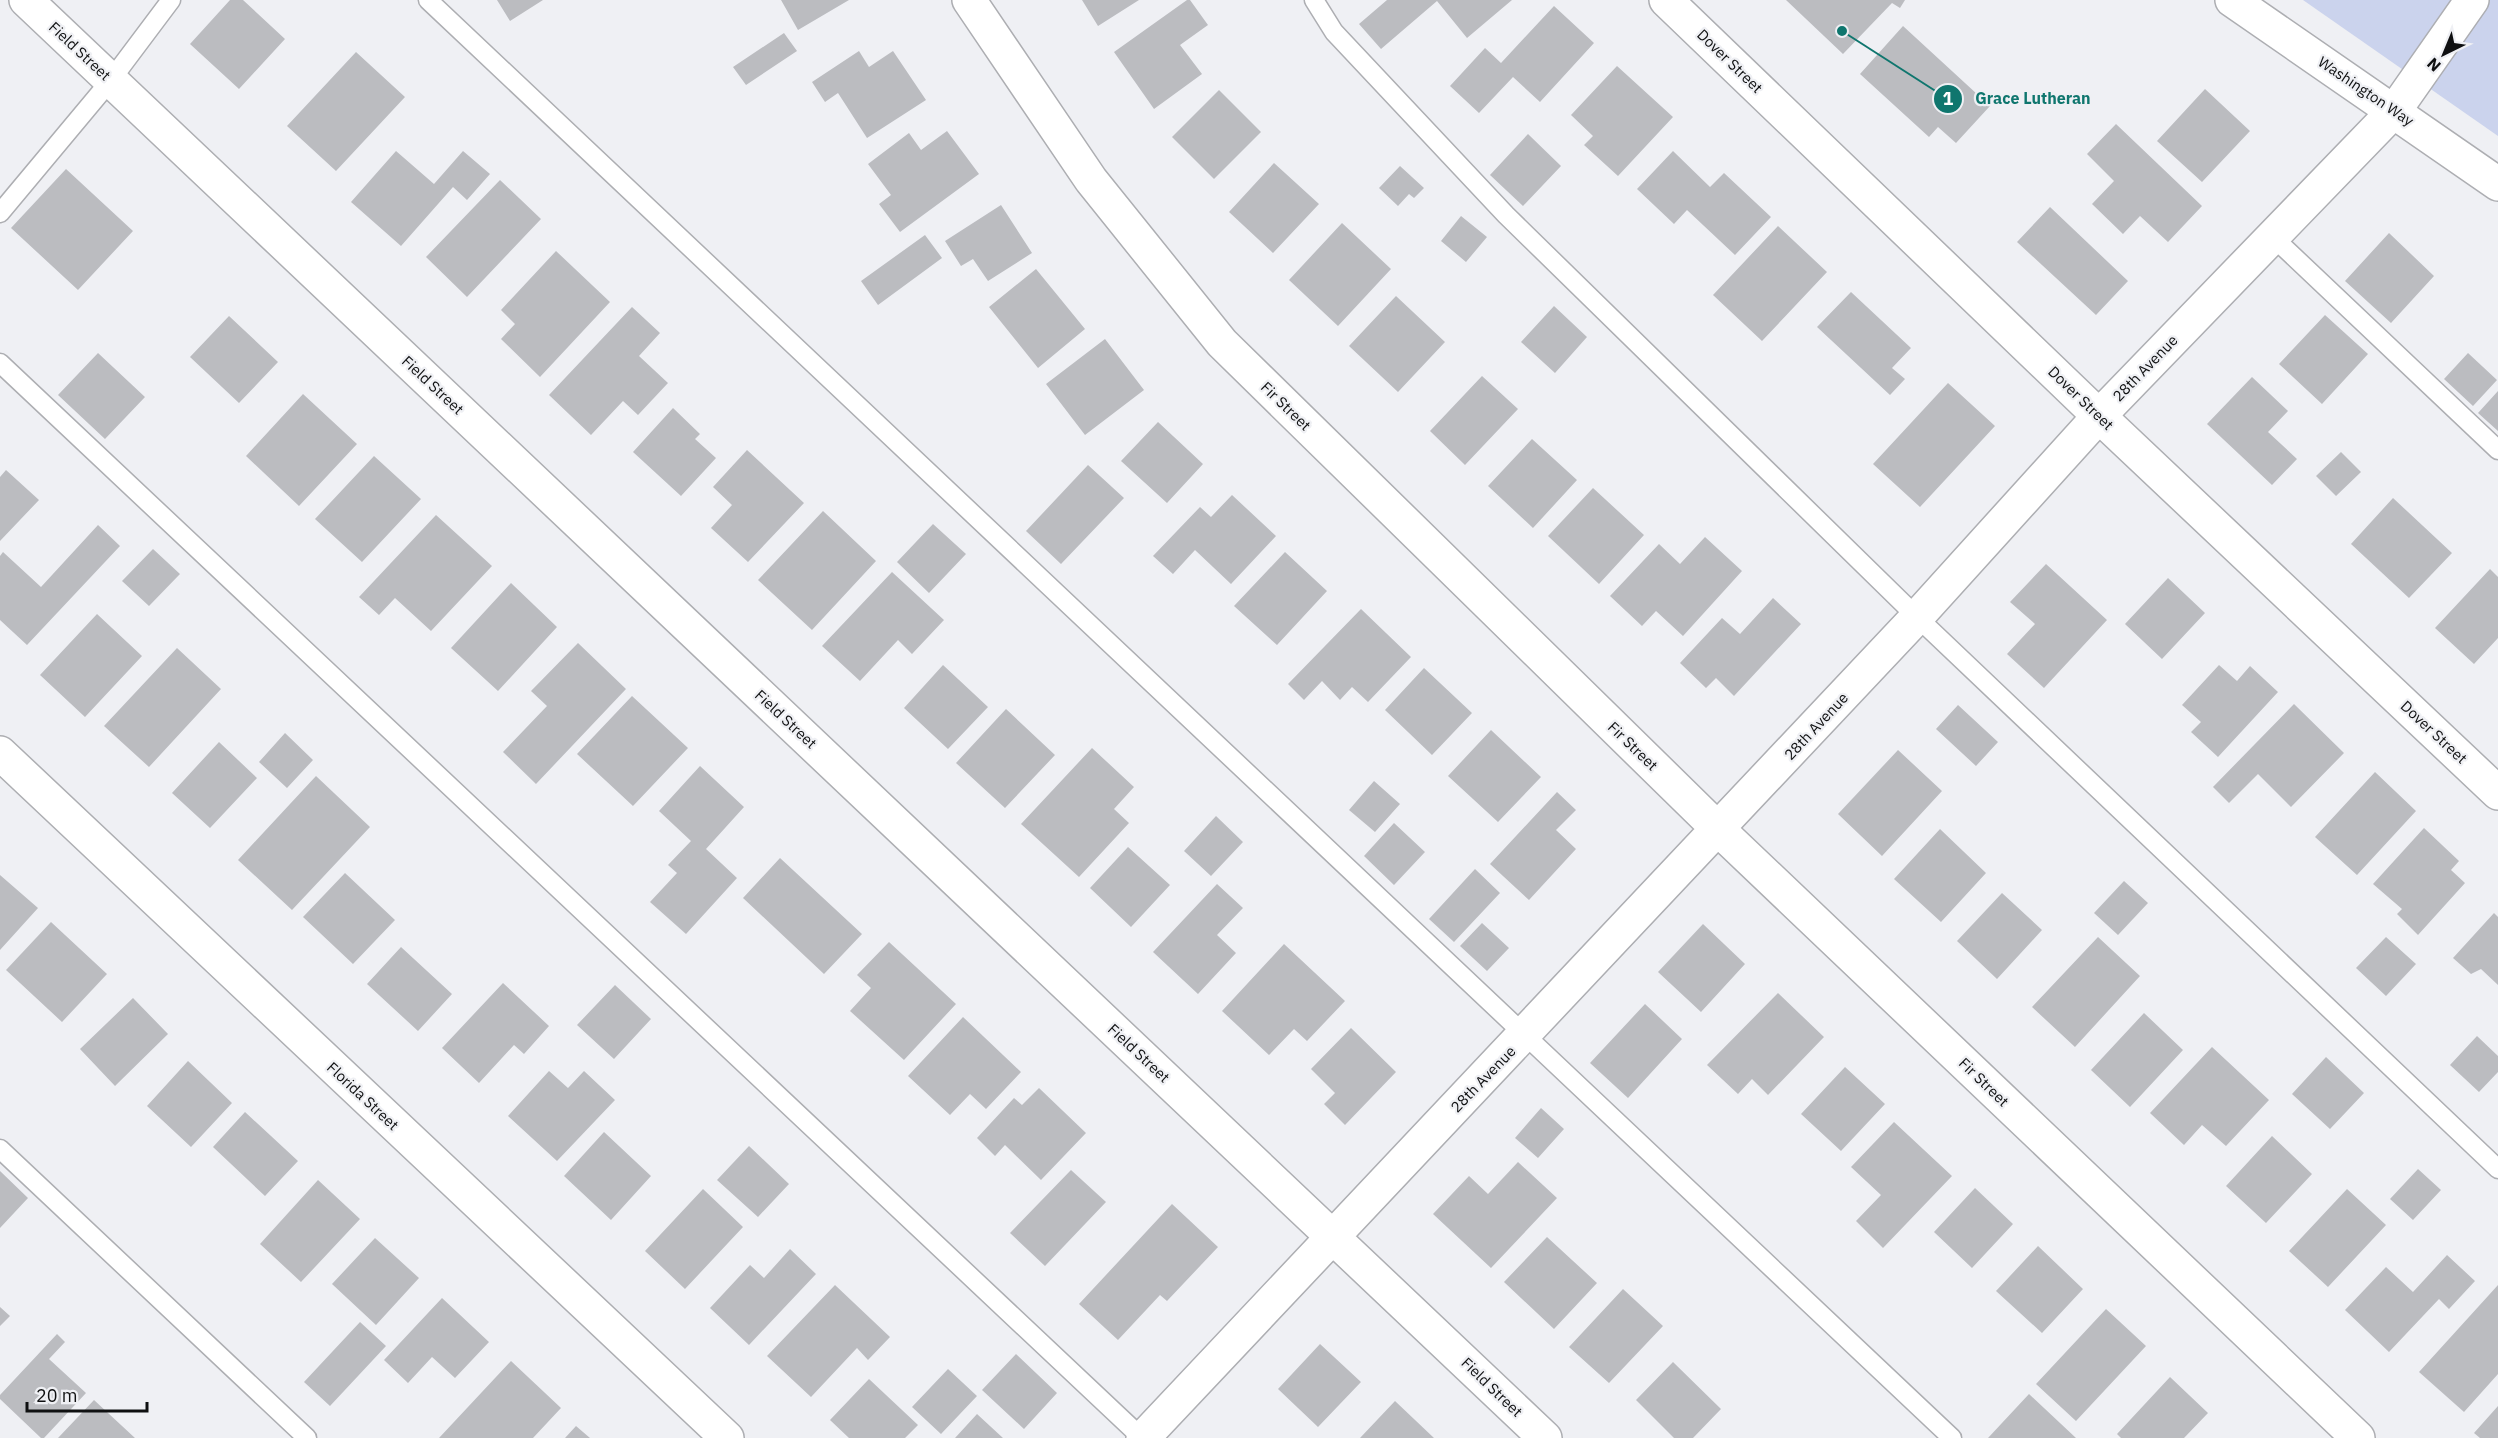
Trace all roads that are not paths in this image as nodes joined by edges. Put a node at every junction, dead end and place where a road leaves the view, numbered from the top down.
1 (26, 0) edge
2 (171, 0) edge
3 (428, 0) edge
4 (969, 0) edge
5 (1314, 0) edge
6 (1666, 0) edge
7 (2232, 0) edge
8 (2472, 0) edge
9 (111, 80) junction
10 (2395, 110) junction
11 (2498, 184) edge
12 (0, 213) edge
13 (2273, 237) junction
14 (0, 363) edge
15 (2099, 416) junction
16 (2498, 450) edge
17 (1917, 617) junction
18 (0, 753) edge
19 (2498, 793) edge
20 (1719, 830) junction
21 (1526, 1034) junction
22 (0, 1149) edge
23 (2498, 1169) edge
24 (1333, 1236) junction
25 (307, 1438) edge
26 (727, 1438) edge
27 (1143, 1438) edge
28 (1545, 1438) edge
29 (1952, 1438) edge
30 (2358, 1438) edge

1 - 9 street, Field Street
2 - 9 lane
3 - 21 lane
4 - 20 street, Fir Street
5 - 17 lane
6 - 15 street, Dover Street
7 - 10 street, Washington Way
8 - 10 street, 28th Avenue
9 - 12 lane
9 - 24 street, Field Street
10 - 11 street, Washington Way
10 - 13 street, 28th Avenue
13 - 15 street, 28th Avenue
13 - 16 lane
14 - 27 lane
15 - 17 street, 28th Avenue
15 - 19 street, Dover Street
17 - 20 street, 28th Avenue
17 - 23 lane
18 - 26 street, Florida Street
20 - 21 street, 28th Avenue
20 - 30 street, Fir Street
21 - 24 street, 28th Avenue
21 - 29 lane
22 - 25 lane
24 - 27 street, 28th Avenue
24 - 28 street, Field Street

